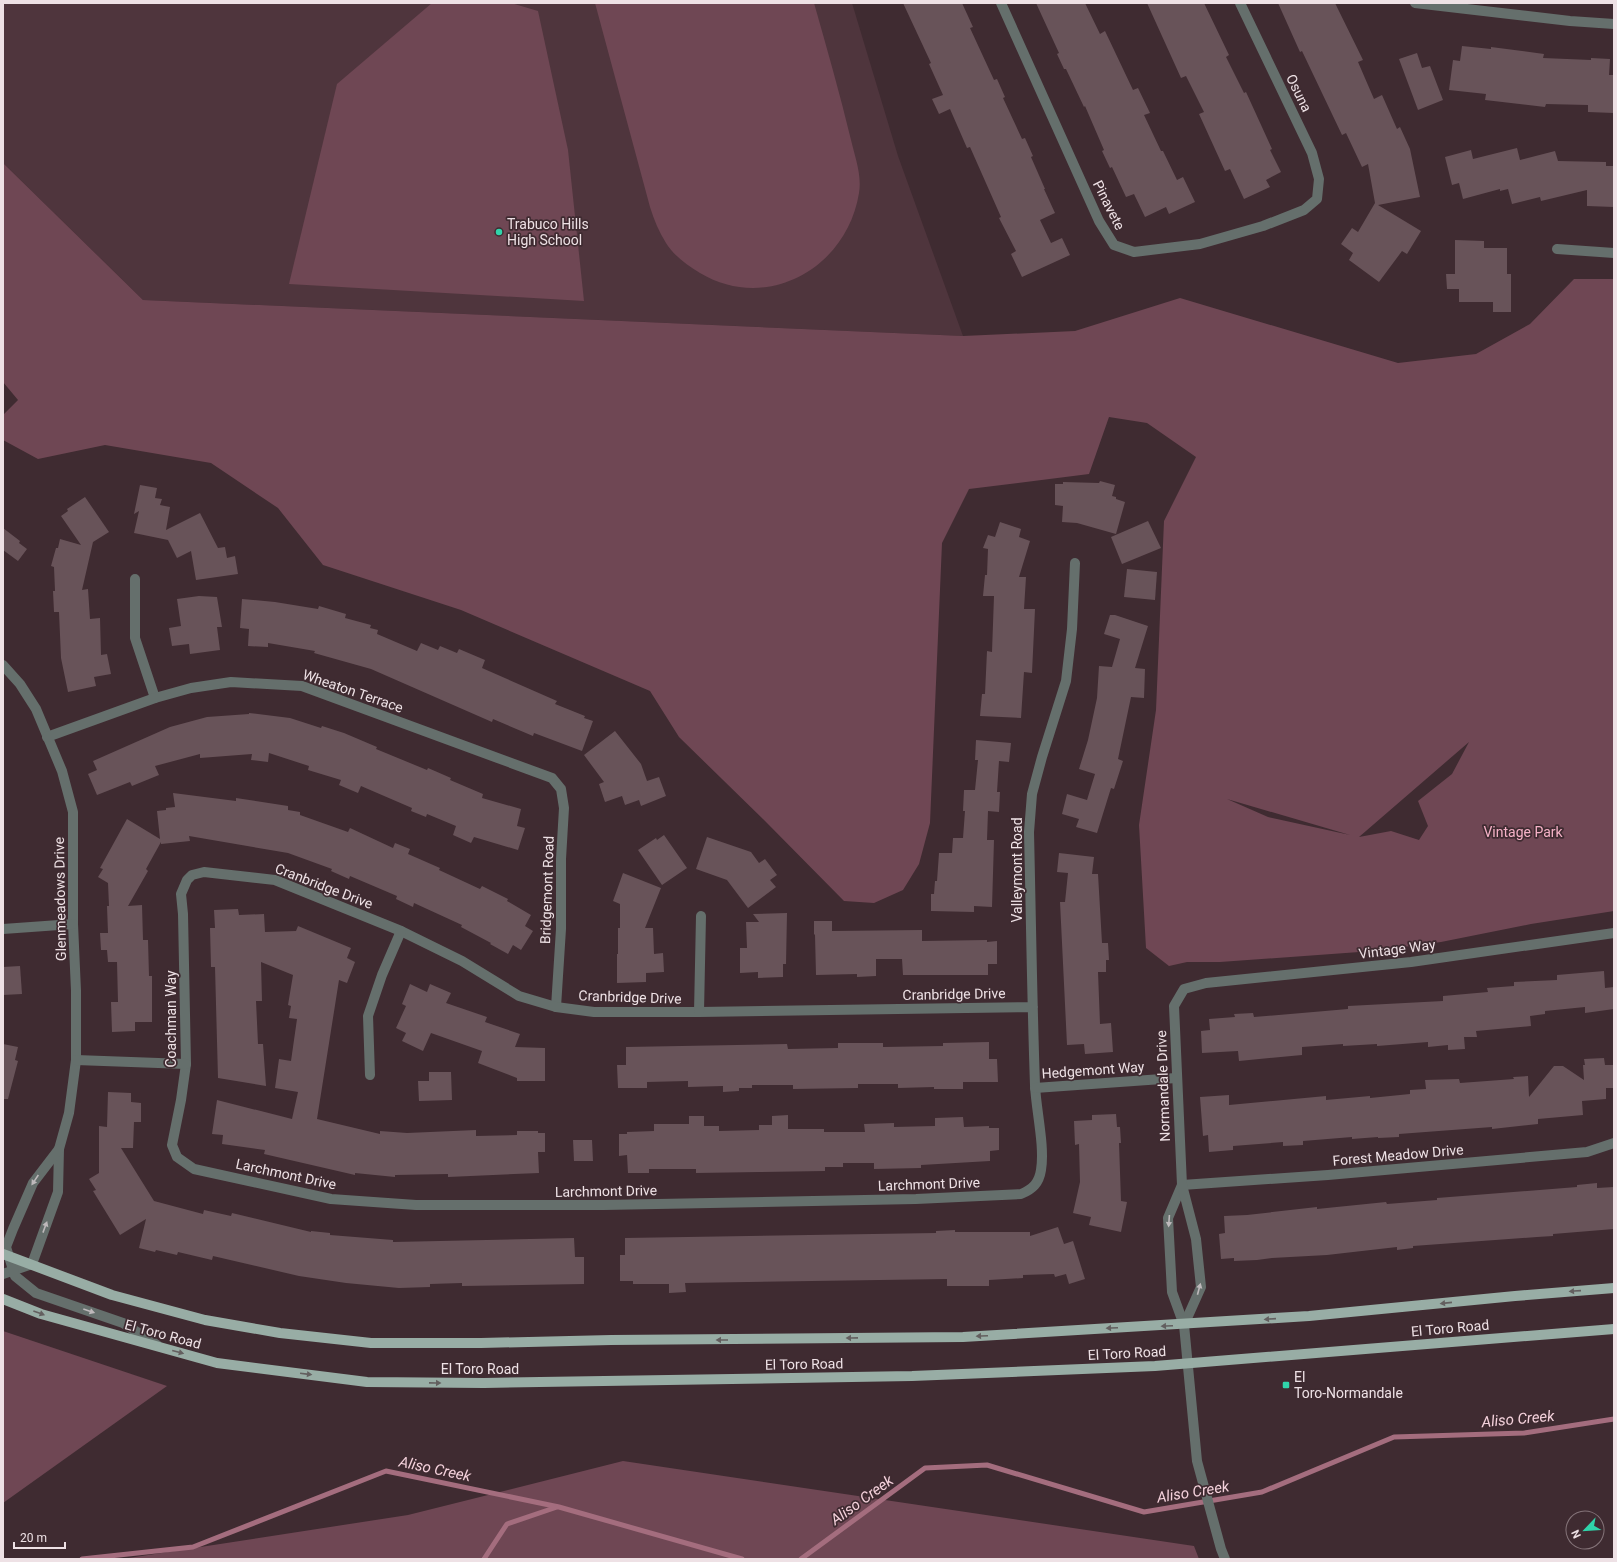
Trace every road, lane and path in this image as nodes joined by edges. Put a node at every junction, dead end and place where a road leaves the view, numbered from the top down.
1 (1001, 3) edge
2 (1240, 3) edge
3 (1415, 3) edge
4 (1614, 24) edge
5 (1317, 199) joint
6 (1557, 249) dead end
7 (1614, 253) edge
8 (1075, 563) dead end
9 (134, 579) dead end
10 (3, 665) edge
11 (155, 698) junction
12 (47, 737) junction
13 (552, 778) joint
14 (187, 880) joint
15 (700, 916) dead end
16 (73, 924) junction
17 (3, 929) edge
18 (401, 931) junction
19 (1614, 933) edge
20 (1184, 989) joint
21 (556, 1007) junction
22 (1033, 1007) junction
23 (699, 1012) junction
24 (76, 1060) junction
25 (186, 1064) junction
26 (370, 1075) dead end
27 (1176, 1078) junction
28 (1035, 1088) junction
29 (1614, 1143) edge
30 (59, 1149) junction
31 (177, 1157) joint
32 (1038, 1181) joint
33 (1182, 1185) junction
34 (6, 1256) edge
35 (32, 1264) junction
36 (13, 1270) junction
37 (3, 1274) edge
38 (1614, 1288) edge
39 (3, 1299) edge
40 (1184, 1325) junction
41 (1614, 1329) edge
42 (160, 1347) junction
43 (1187, 1364) junction
44 (1225, 1559) edge

1 - 5 street, Pinavete
2 - 5 street, Osuna
3 - 4 street
6 - 7 street
8 - 22 street, Valleymont Road
9 - 11 street
10 - 12 street, Glenmeadows Drive
11 - 12 street, Wheaton Terrace
11 - 13 street, Wheaton Terrace
12 - 16 street, Glenmeadows Drive
13 - 21 street, Bridgemont Road
14 - 18 street, Cranbridge Drive
14 - 25 street, Coachman Way
15 - 23 street
16 - 17 street
16 - 24 street, Glenmeadows Drive
18 - 21 street, Cranbridge Drive
18 - 26 street
19 - 20 street, Vintage Way
20 - 27 street, Normandale Drive
21 - 23 street, Cranbridge Drive
22 - 23 street, Cranbridge Drive
22 - 28 street, Valleymont Road
24 - 25 street
24 - 30 street, Glenmeadows Drive
25 - 31 street, Coachman Way
27 - 28 street, Hedgemont Way
27 - 33 street, Normandale Drive
28 - 32 street, Valleymont Road
29 - 33 street, Forest Meadow Drive
30 -> 34 street, Glenmeadows Drive
35 -> 30 street, Glenmeadows Drive
31 - 32 street, Larchmont Drive
33 -> 40 street, Normandale Drive
40 -> 33 street, Normandale Drive
34 - 35 main road, El Toro Road
34 - 36 street, Glenmeadows Drive
35 - 36 street
40 -> 35 main road, El Toro Road
36 - 37 street
36 -> 42 street, Glenmeadows Drive
38 -> 40 main road, El Toro Road
39 -> 42 main road, El Toro Road
40 - 43 street, Normandale Drive
41 - 43 main road, El Toro Road
42 -> 43 main road, El Toro Road
43 - 44 street, Normandale Drive

